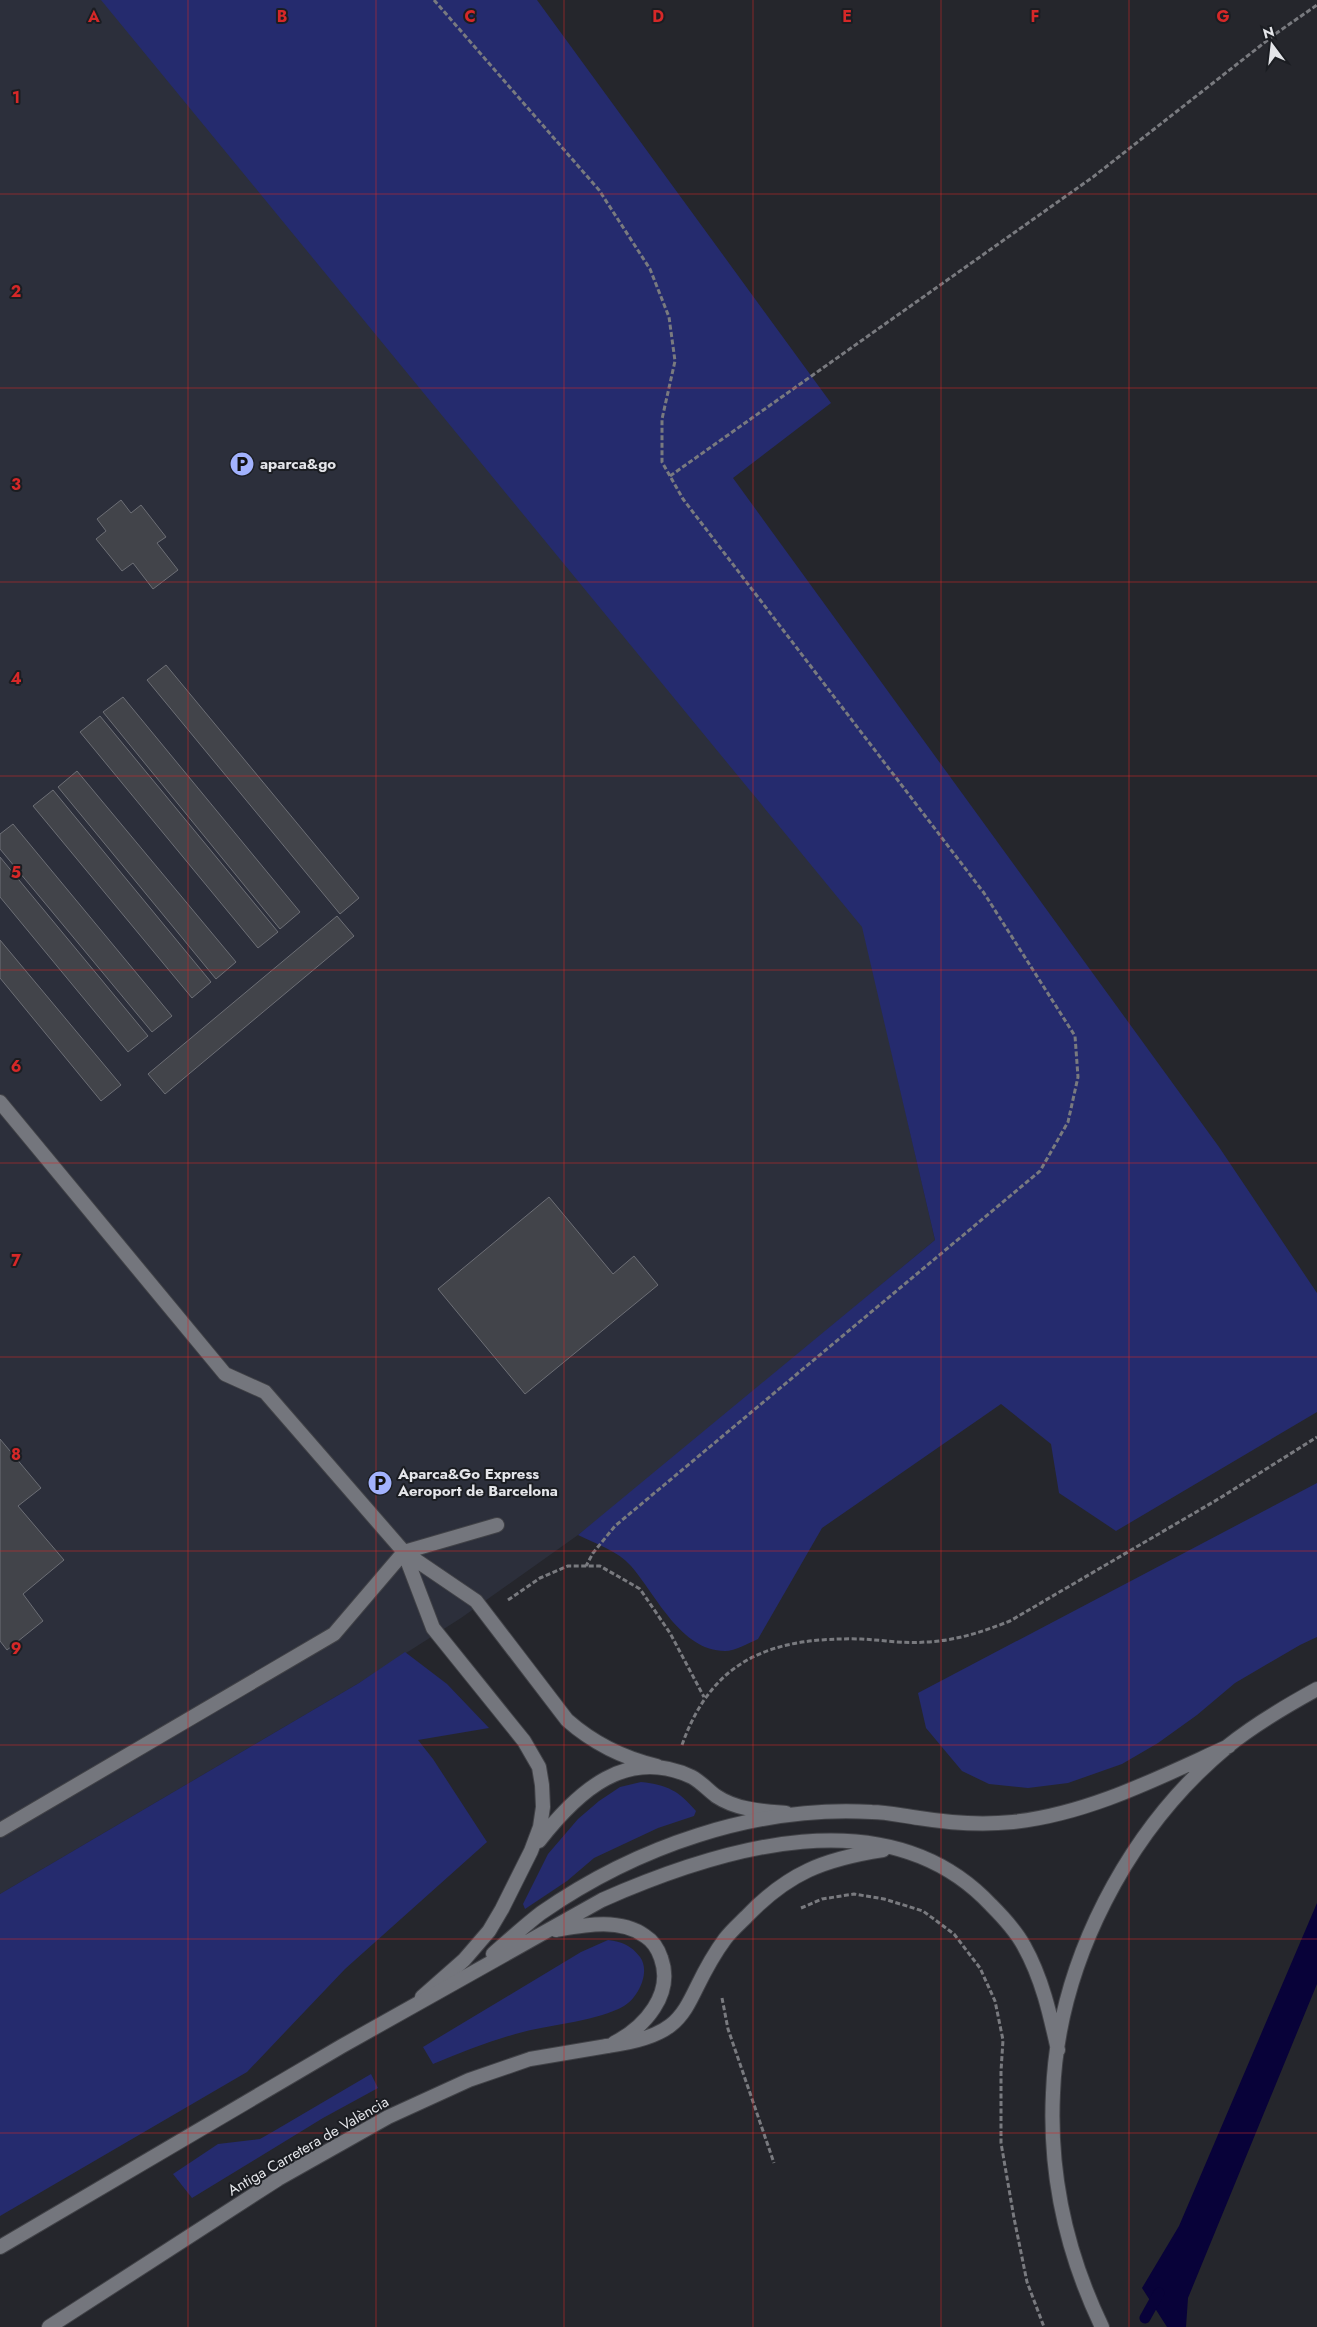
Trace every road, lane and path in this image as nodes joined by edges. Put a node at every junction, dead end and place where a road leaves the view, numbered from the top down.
1 (434, 0) edge
2 (1317, 4) edge
3 (670, 476) junction
4 (0, 1102) edge
5 (1317, 1437) edge
6 (497, 1525) dead end
7 (404, 1552) junction
8 (586, 1566) junction
9 (503, 1604) dead end
10 (1317, 1689) edge
11 (704, 1697) junction
12 (1229, 1746) junction
13 (657, 1766) junction
14 (675, 1770) junction
15 (795, 1814) junction
16 (0, 1830) edge
17 (893, 1848) junction
18 (531, 1852) junction
19 (796, 1910) dead end
20 (546, 1932) junction
21 (471, 1972) junction
22 (722, 1992) dead end
23 (397, 2017) junction
24 (607, 2046) junction
25 (1058, 2050) junction
26 (774, 2163) dead end
27 (0, 2246) edge
28 (49, 2327) edge
29 (1044, 2327) edge
30 (1102, 2327) edge

1 - 3 path
2 - 3 path
3 - 8 path
4 - 7 main road
5 - 11 path
6 - 7 main road
7 - 13 main road
7 - 16 main road
7 - 18 main road
8 - 9 path
8 - 11 path
10 - 12 main road
11 - 14 path
12 - 15 main road
12 - 25 main road
13 - 14 main road
13 - 18 main road
14 - 15 main road
15 - 21 main road
17 - 20 main road
17 - 24 main road
17 - 25 main road
18 - 23 main road
19 - 29 path
20 - 21 main road
20 - 24 main road
21 - 23 main road
22 - 26 path
23 - 27 main road
24 - 28 main road, Antiga Carretera de València
25 - 30 main road

